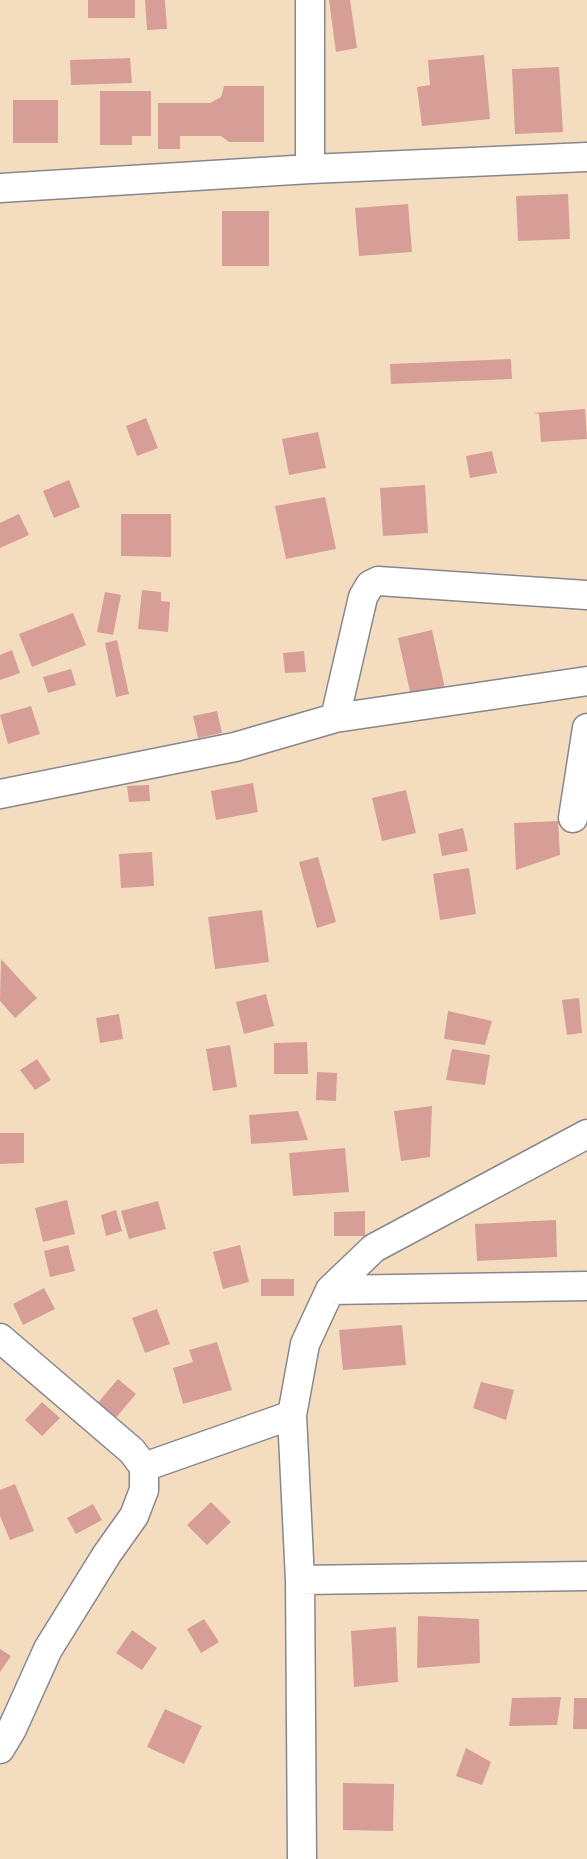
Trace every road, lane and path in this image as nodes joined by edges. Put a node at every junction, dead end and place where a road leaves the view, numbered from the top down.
1 (310, 0) edge
2 (587, 157) edge
3 (310, 169) junction
4 (0, 188) edge
5 (587, 595) edge
6 (587, 681) edge
7 (335, 718) junction
8 (587, 728) edge
9 (0, 794) edge
10 (573, 818) dead end
11 (587, 1134) edge
12 (587, 1286) edge
13 (330, 1290) junction
14 (0, 1338) edge
15 (292, 1415) junction
16 (144, 1467) junction
17 (587, 1576) edge
18 (300, 1580) junction
19 (0, 1749) edge
20 (302, 1859) edge

1 - 3 street
2 - 3 street
3 - 4 street
5 - 7 street
6 - 7 street
7 - 9 street
8 - 10 street
11 - 13 street
12 - 13 street
13 - 15 street
14 - 16 street
15 - 16 street
15 - 18 street
16 - 19 street
17 - 18 street
18 - 20 street

